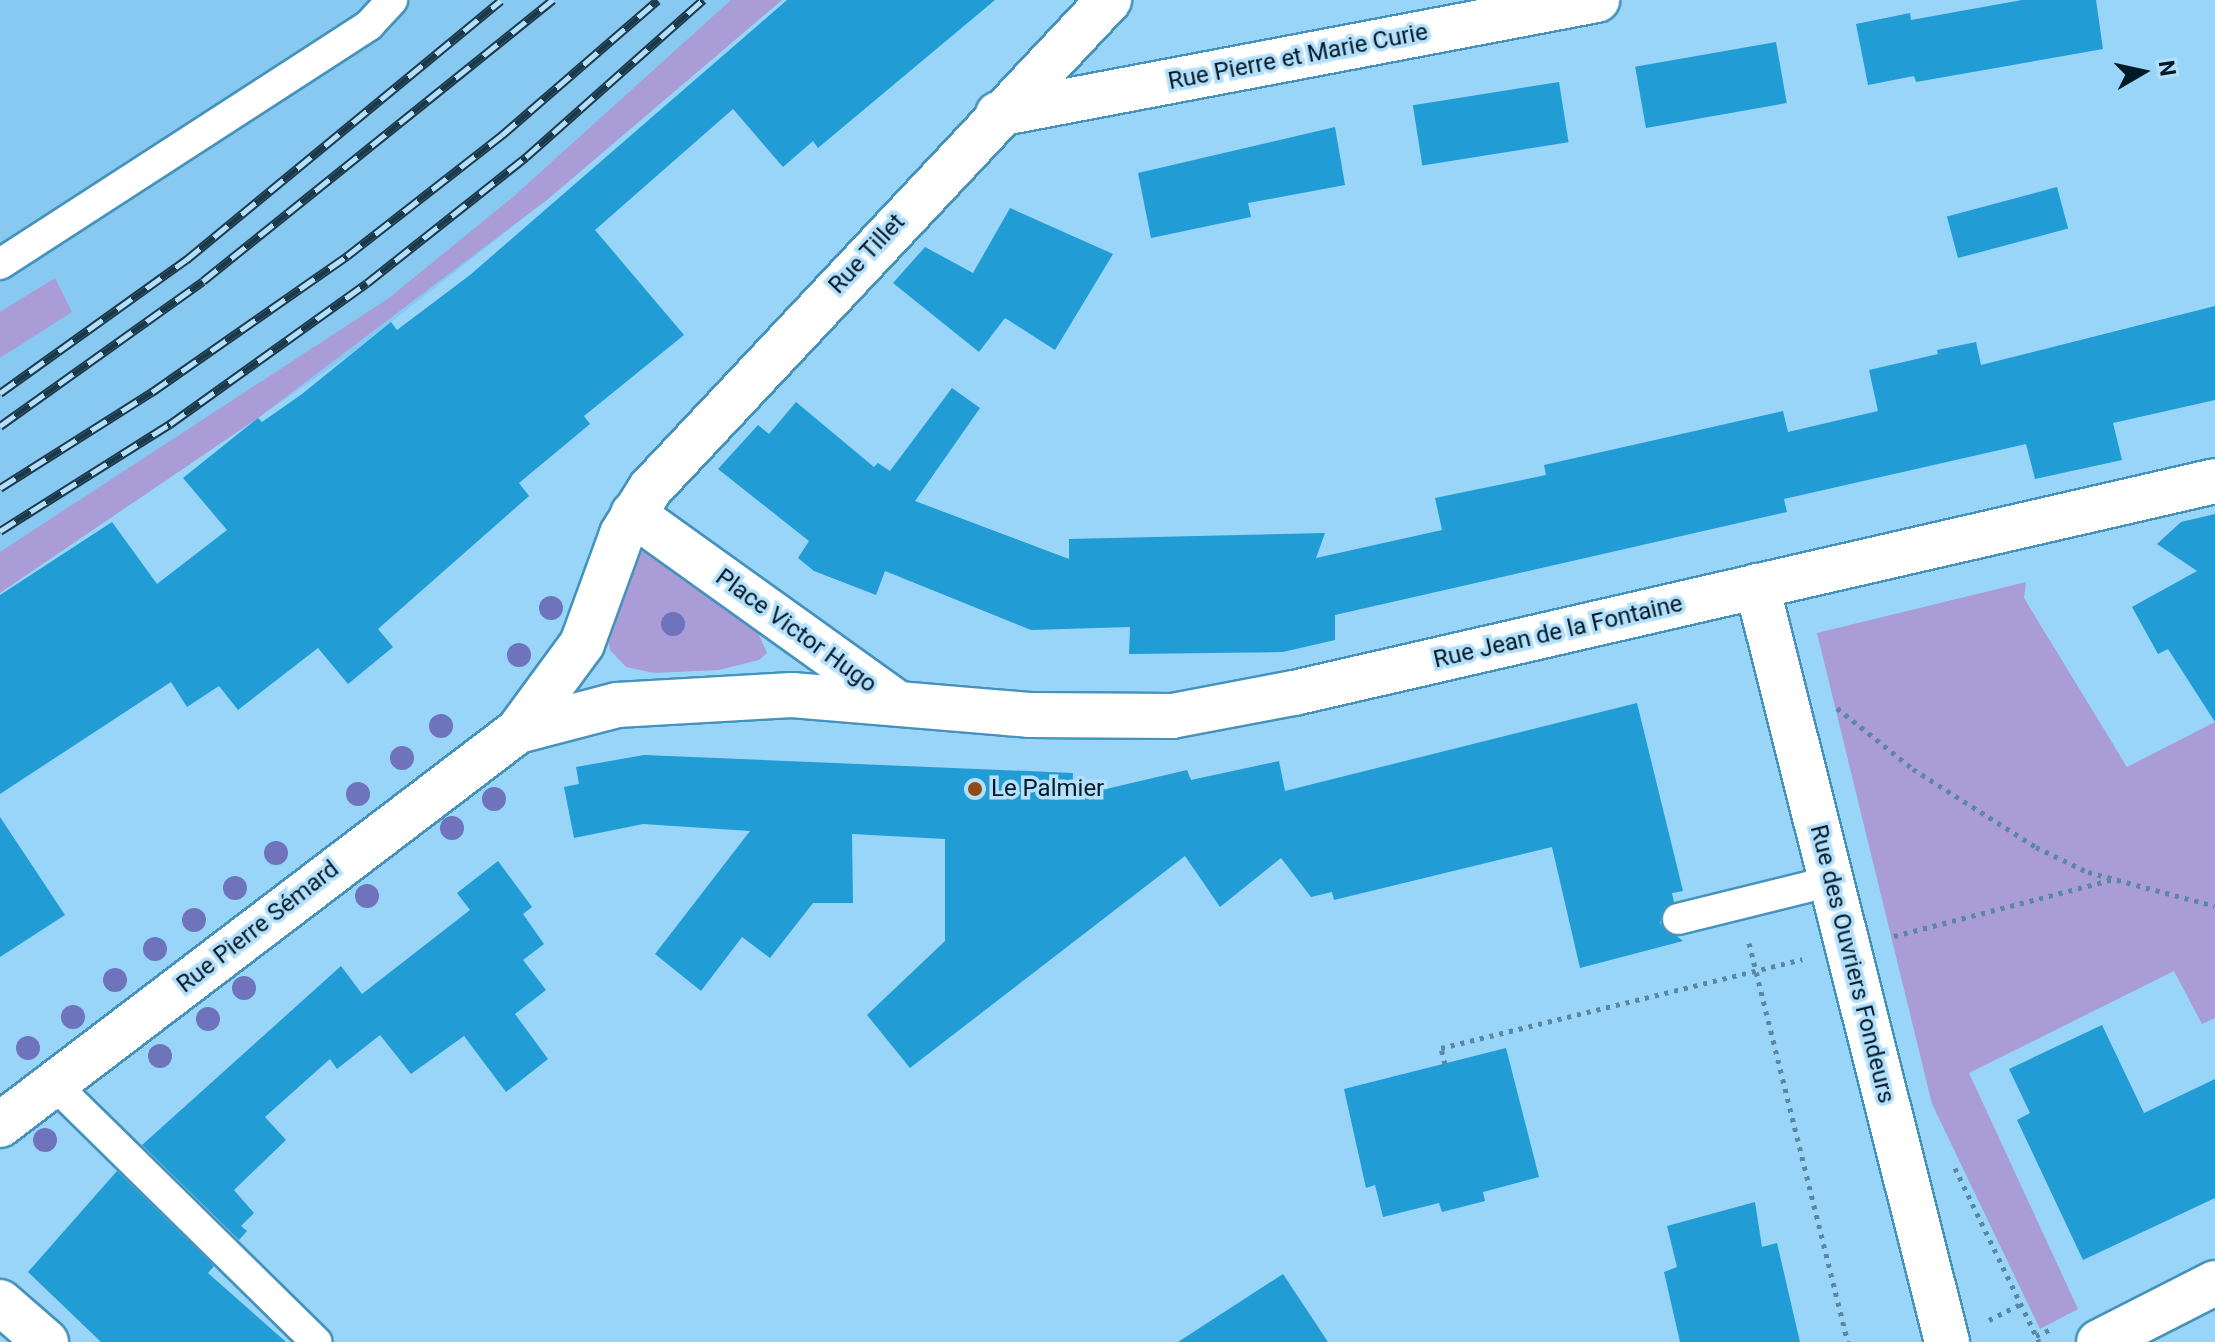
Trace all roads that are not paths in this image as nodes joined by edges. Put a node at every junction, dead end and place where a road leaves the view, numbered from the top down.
1 (392, 0) edge
2 (1109, 0) edge
3 (1597, 0) edge
4 (998, 114) junction
5 (0, 264) edge
6 (2215, 481) edge
7 (633, 514) junction
8 (1757, 586) junction
9 (893, 700) junction
10 (518, 731) junction
11 (1831, 881) junction
12 (1678, 919) dead end
13 (54, 1084) junction
14 (0, 1125) edge
15 (2215, 1283) edge
16 (0, 1302) edge
17 (46, 1342) edge
18 (317, 1342) edge
19 (1947, 1342) edge
20 (2099, 1342) edge

1 - 5 lane
2 - 4 street, Rue Tillet
3 - 4 street, Rue Pierre et Marie Curie
4 - 7 street, Rue Tillet
6 - 8 street, Rue Jean de la Fontaine
7 - 9 street, Place Victor Hugo
7 - 10 street
8 - 9 street, Rue Jean de la Fontaine
8 - 11 street, Rue des Ouvriers Fondeurs
9 - 10 street, Place Victor Hugo
10 - 13 street, Rue Pierre Sémard
11 - 12 lane
11 - 19 street, Rue des Ouvriers Fondeurs
13 - 14 street, Rue Pierre Sémard
13 - 18 lane
15 - 20 street
16 - 17 street

